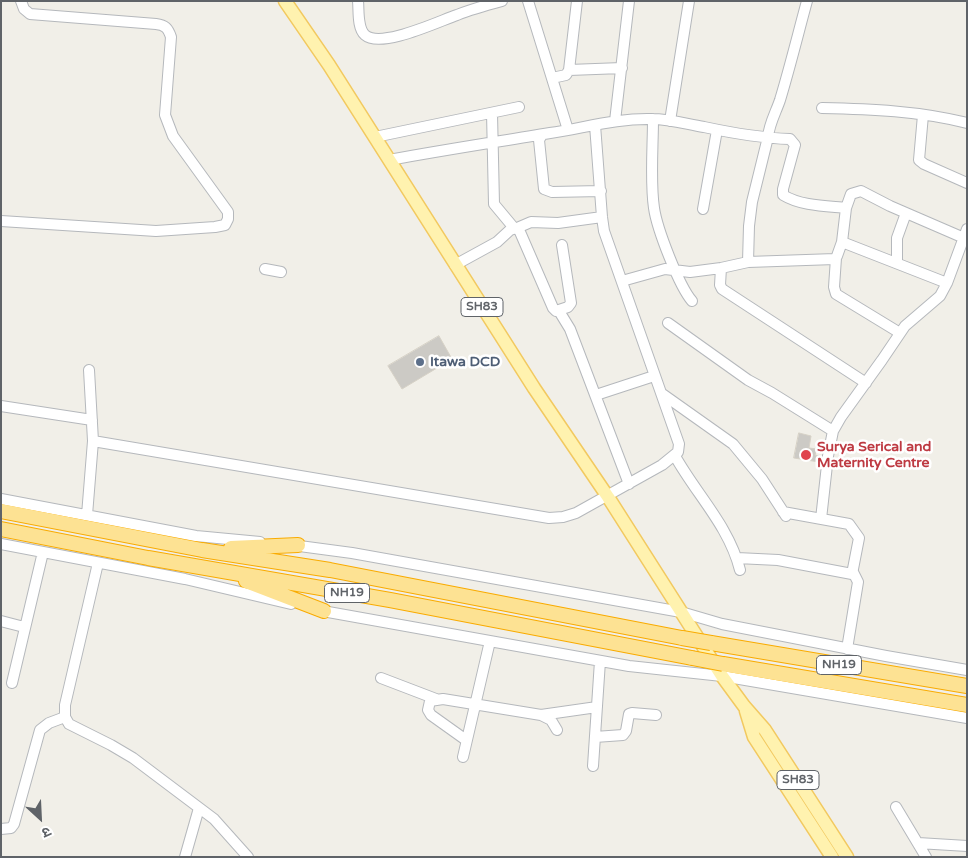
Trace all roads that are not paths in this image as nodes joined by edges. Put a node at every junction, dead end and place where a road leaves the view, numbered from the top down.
1 (21, 1) edge
2 (286, 1) edge
3 (358, 1) edge
4 (502, 1) edge
5 (528, 1) edge
6 (577, 1) edge
7 (629, 1) edge
8 (689, 1) edge
9 (807, 1) edge
10 (622, 68) junction
11 (569, 70) junction
12 (552, 78) junction
13 (519, 107) dead end
14 (822, 108) dead end
15 (492, 113) junction
16 (923, 115) junction
17 (653, 119) junction
18 (670, 121) junction
19 (615, 122) junction
20 (967, 123) edge
21 (594, 125) junction
22 (568, 130) junction
23 (718, 130) junction
24 (542, 135) junction
25 (768, 136) junction
26 (375, 137) junction
27 (492, 142) junction
28 (389, 160) junction
29 (967, 183) edge
30 (600, 191) junction
31 (846, 208) junction
32 (704, 210) dead end
33 (906, 213) junction
34 (602, 217) junction
35 (1, 220) edge
36 (515, 228) junction
37 (966, 233) edge
38 (842, 242) junction
39 (562, 246) dead end
40 (836, 258) junction
41 (748, 262) junction
42 (897, 263) junction
43 (455, 264) junction
44 (265, 268) dead end
45 (721, 268) junction
46 (675, 270) junction
47 (281, 272) dead end
48 (622, 281) junction
49 (947, 283) junction
50 (692, 302) dead end
51 (559, 311) junction
52 (668, 323) dead end
53 (900, 333) junction
54 (89, 370) dead end
55 (654, 376) junction
56 (866, 383) junction
57 (660, 393) junction
58 (596, 395) junction
59 (1, 406) edge
60 (92, 420) junction
61 (833, 431) junction
62 (93, 441) junction
63 (675, 456) junction
64 (629, 484) junction
65 (608, 497) junction
66 (1, 499) edge
67 (1, 511) edge
68 (87, 515) junction
69 (820, 519) junction
70 (1, 529) edge
71 (1, 544) edge
72 (298, 545) junction
73 (202, 550) junction
74 (42, 552) junction
75 (737, 558) junction
76 (98, 562) junction
77 (216, 570) junction
78 (740, 570) dead end
79 (852, 572) junction
80 (324, 612) junction
81 (681, 612) junction
82 (1, 621) edge
83 (24, 627) junction
84 (490, 641) junction
85 (847, 648) junction
86 (600, 660) junction
87 (723, 670) junction
88 (967, 670) edge
89 (381, 678) dead end
90 (12, 683) dead end
91 (967, 686) edge
92 (436, 699) junction
93 (474, 703) junction
94 (967, 705) edge
95 (744, 706) junction
96 (597, 707) junction
97 (541, 715) junction
98 (656, 715) dead end
99 (65, 717) junction
100 (967, 718) edge
101 (557, 730) dead end
102 (595, 737) junction
103 (466, 740) junction
104 (462, 757) dead end
105 (593, 766) dead end
106 (896, 807) dead end
107 (199, 808) junction
108 (1, 829) edge
109 (918, 843) junction
110 (967, 846) edge
111 (185, 857) edge
112 (248, 857) edge
113 (832, 857) edge
114 (847, 857) edge
115 (926, 857) edge

1 - 35 street
2 - 26 main road, SH83
3 - 4 street
5 - 12 street
6 - 11 street
7 - 10 street
8 - 18 street
9 - 25 street
10 - 11 street
10 - 19 street
11 - 12 street
12 - 22 street
13 - 15 street
14 - 16 street
15 - 26 street
15 - 27 street
16 - 20 street
16 - 29 street
17 - 18 street
17 - 19 street
17 - 46 street
18 - 23 street
19 - 21 street
21 - 22 street
21 - 30 street
22 - 24 street
23 - 25 street
23 - 32 street
24 - 27 street
24 - 30 street
25 - 31 street
25 - 41 street
26 - 28 main road, SH83
27 - 28 street
27 - 36 street
28 - 43 main road, SH83
30 - 34 street
31 - 33 street
31 - 38 street
33 - 37 street
33 - 42 street
34 - 36 street
34 - 48 street
36 - 43 street
36 - 51 street
37 - 49 street
38 - 40 street
38 - 42 street
39 - 51 street
40 - 41 street
40 - 53 street
41 - 45 street
42 - 49 street
43 - 65 main road, SH83
44 - 47 street
45 - 46 street
45 - 56 street
46 - 48 street
46 - 50 street
48 - 55 street
49 - 53 street
51 - 58 street
52 - 61 street
53 - 56 street
54 - 60 street
55 - 57 street
55 - 58 street
56 - 61 street
57 - 63 street
57 - 69 street
58 - 64 street
59 - 60 street
60 - 62 street
61 - 69 street
62 - 65 street
62 - 68 street
63 - 64 street
63 - 75 street
64 - 65 street
65 - 81 main road, SH83
66 - 68 street
67 - 73 highway, NH19
68 - 72 street
69 - 79 street
70 - 77 highway, NH19
71 - 74 street
72 - 73 highway
72 - 81 street
73 - 91 highway, NH19, bridge
74 - 76 street
74 - 83 street
75 - 78 street
75 - 79 street
76 - 80 street
76 - 99 street
77 - 80 highway
77 - 87 highway, NH19, bridge
79 - 85 street
80 - 84 street
81 - 85 street
81 - 87 main road, SH83
82 - 83 street
83 - 90 street
84 - 86 street
84 - 93 street
85 - 88 street
86 - 87 street
86 - 96 street
87 - 94 highway, NH19
87 - 95 main road, SH83
87 - 100 street
89 - 92 street
92 - 93 street
92 - 103 street
93 - 97 street
93 - 103 street
95 - 113 main road, SH83
95 - 114 main road, SH83
96 - 97 street
96 - 102 street
97 - 101 street
98 - 102 street
99 - 107 street
99 - 108 street
102 - 105 street
103 - 104 street
106 - 109 street
107 - 111 street
107 - 112 street
109 - 110 street
109 - 115 street

